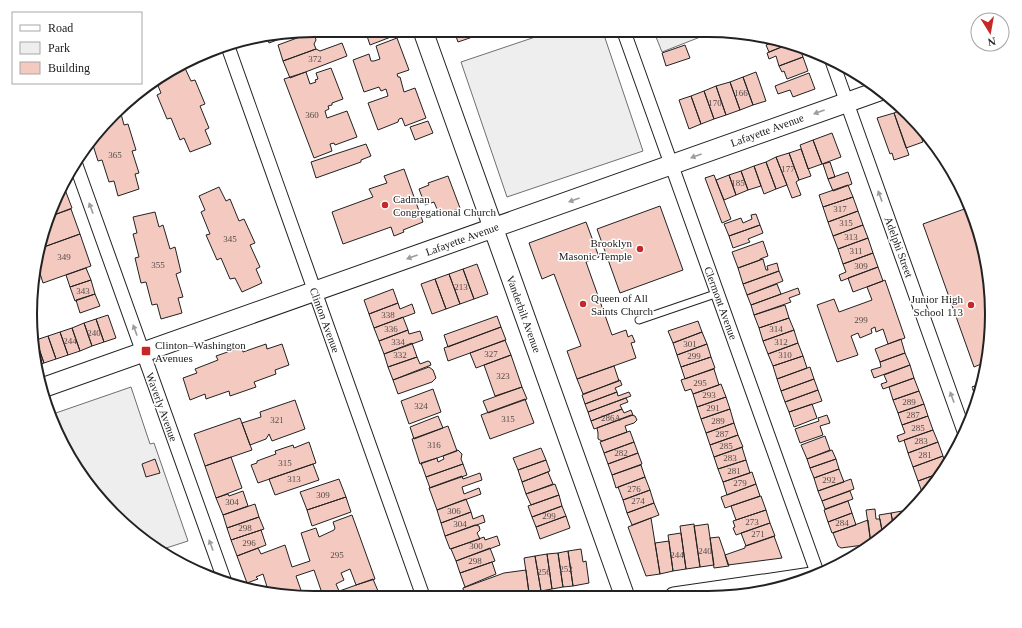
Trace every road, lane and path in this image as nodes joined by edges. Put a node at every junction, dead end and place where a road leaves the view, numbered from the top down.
1 (425, 37) edge
2 (626, 37) edge
3 (229, 50) edge
4 (834, 68) edge
5 (875, 92) edge
6 (847, 102) junction
7 (672, 164) junction
8 (78, 170) edge
9 (494, 228) junction
10 (315, 292) junction
11 (718, 293) junction
12 (639, 320) dead end
13 (142, 352) junction
14 (46, 386) edge
15 (962, 425) edge
16 (816, 569) edge
17 (221, 575) edge
18 (782, 581) edge
19 (720, 590) edge
20 (421, 591) edge
21 (623, 591) edge

1 - 9 main road, Vanderbilt Avenue
2 - 7 street, Clermont Avenue
3 - 10 street, Clinton Avenue
4 - 6 street, Adelphi Street
5 - 6 main road, Lafayette Avenue
6 -> 7 main road, Lafayette Avenue
15 -> 6 street, Adelphi Street
7 -> 9 main road, Lafayette Avenue
7 - 11 street, Clermont Avenue
13 -> 8 street, Waverly Avenue
9 -> 10 main road, Lafayette Avenue
9 - 21 main road, Vanderbilt Avenue
10 - 13 main road, Lafayette Avenue
10 - 20 street, Clinton Avenue
11 - 12 lane
11 - 16 street, Clermont Avenue
13 - 14 main road, Lafayette Avenue
17 -> 13 street, Waverly Avenue
18 - 19 main road

